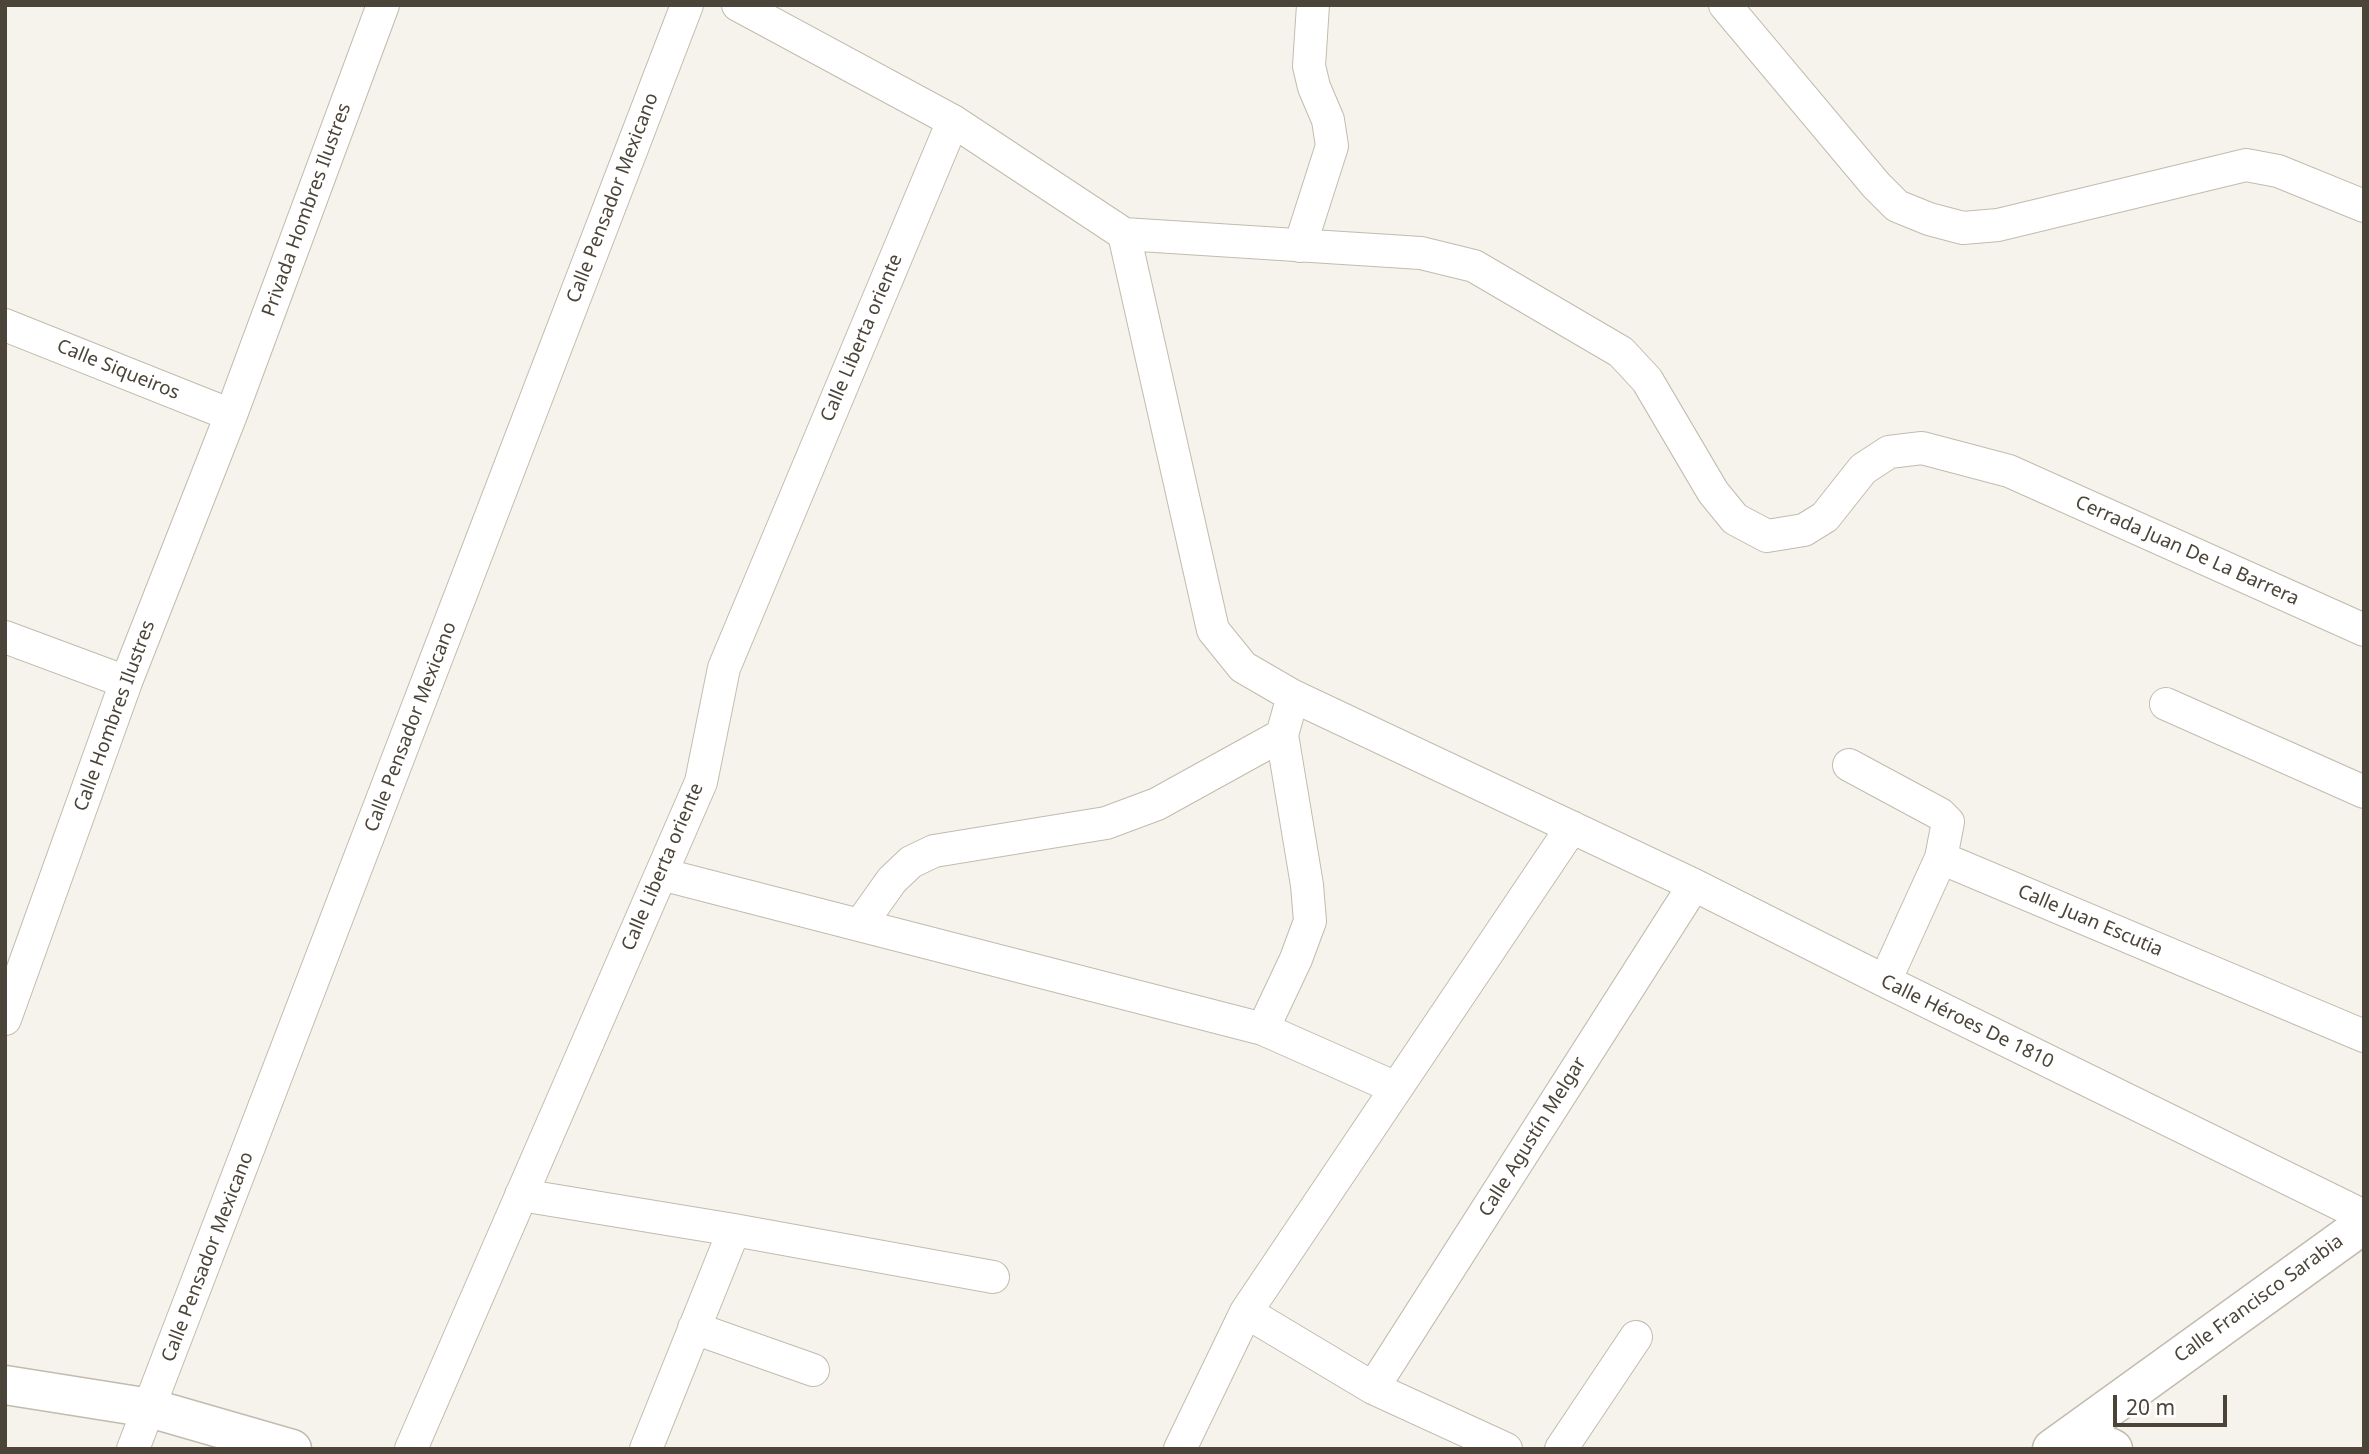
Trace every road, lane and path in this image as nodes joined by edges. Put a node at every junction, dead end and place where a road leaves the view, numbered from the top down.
1 (383, 5) edge
2 (687, 5) edge
3 (738, 5) edge
4 (1313, 5) edge
5 (1725, 5) edge
6 (953, 121) junction
7 (2364, 206) edge
8 (1124, 234) junction
9 (1300, 246) junction
10 (5, 325) edge
11 (231, 415) junction
12 (2364, 630) edge
13 (5, 637) edge
14 (126, 682) junction
15 (1293, 696) junction
16 (2166, 704) dead end
17 (1282, 735) junction
18 (1849, 765) dead end
19 (2364, 792) edge
20 (1572, 827) junction
21 (1941, 858) junction
22 (661, 874) junction
23 (1694, 885) junction
24 (860, 925) junction
25 (1885, 981) junction
26 (5, 1019) edge
27 (1263, 1029) junction
28 (2364, 1036) edge
29 (1396, 1088) junction
30 (521, 1195) junction
31 (2364, 1216) edge
32 (2364, 1224) edge
33 (734, 1230) junction
34 (993, 1278) dead end
35 (1246, 1312) junction
36 (694, 1328) junction
37 (1636, 1337) dead end
38 (813, 1370) dead end
39 (5, 1385) edge
40 (1373, 1388) junction
41 (150, 1408) junction
42 (2064, 1441) edge
43 (133, 1449) edge
44 (292, 1449) edge
45 (411, 1449) edge
46 (646, 1449) edge
47 (1180, 1449) edge
48 (1506, 1449) edge
49 (1561, 1449) edge
50 (2113, 1449) edge

1 - 11 street, Privada Hombres Ilustres
2 - 41 street, Calle Pensador Mexicano
3 - 6 street
4 - 9 street
5 - 7 street
6 - 8 street
6 - 22 street, Calle Liberta oriente
8 - 9 street, Cerrada Juan De La Barrera
8 - 15 street, Calle Héroes De 1810
9 - 12 street, Cerrada Juan De La Barrera
10 - 11 street, Calle Siqueiros
11 - 14 street, Calle Hombres Ilustres
13 - 14 street
14 - 26 street, Calle Hombres Ilustres
15 - 17 street
15 - 20 street, Calle Héroes De 1810
16 - 19 street
17 - 24 street
17 - 27 street
18 - 21 street
20 - 23 street, Calle Héroes De 1810
20 - 29 street
21 - 25 street
21 - 28 street, Calle Juan Escutia
22 - 24 street
22 - 30 street, Calle Liberta oriente
23 - 25 street, Calle Héroes De 1810
23 - 40 street, Calle Agustín Melgar
24 - 27 street
25 - 31 street, Calle Héroes De 1810
27 - 29 street
29 - 35 street
30 - 33 street
30 - 45 street, Calle Liberta oriente
32 - 42 street, Calle Francisco Sarabia
33 - 34 street
33 - 36 street
35 - 40 street
35 - 47 street
36 - 38 street
36 - 46 street
37 - 49 street
39 - 41 street
40 - 48 street
41 - 43 street, Calle Pensador Mexicano
41 - 44 street
42 - 50 street

